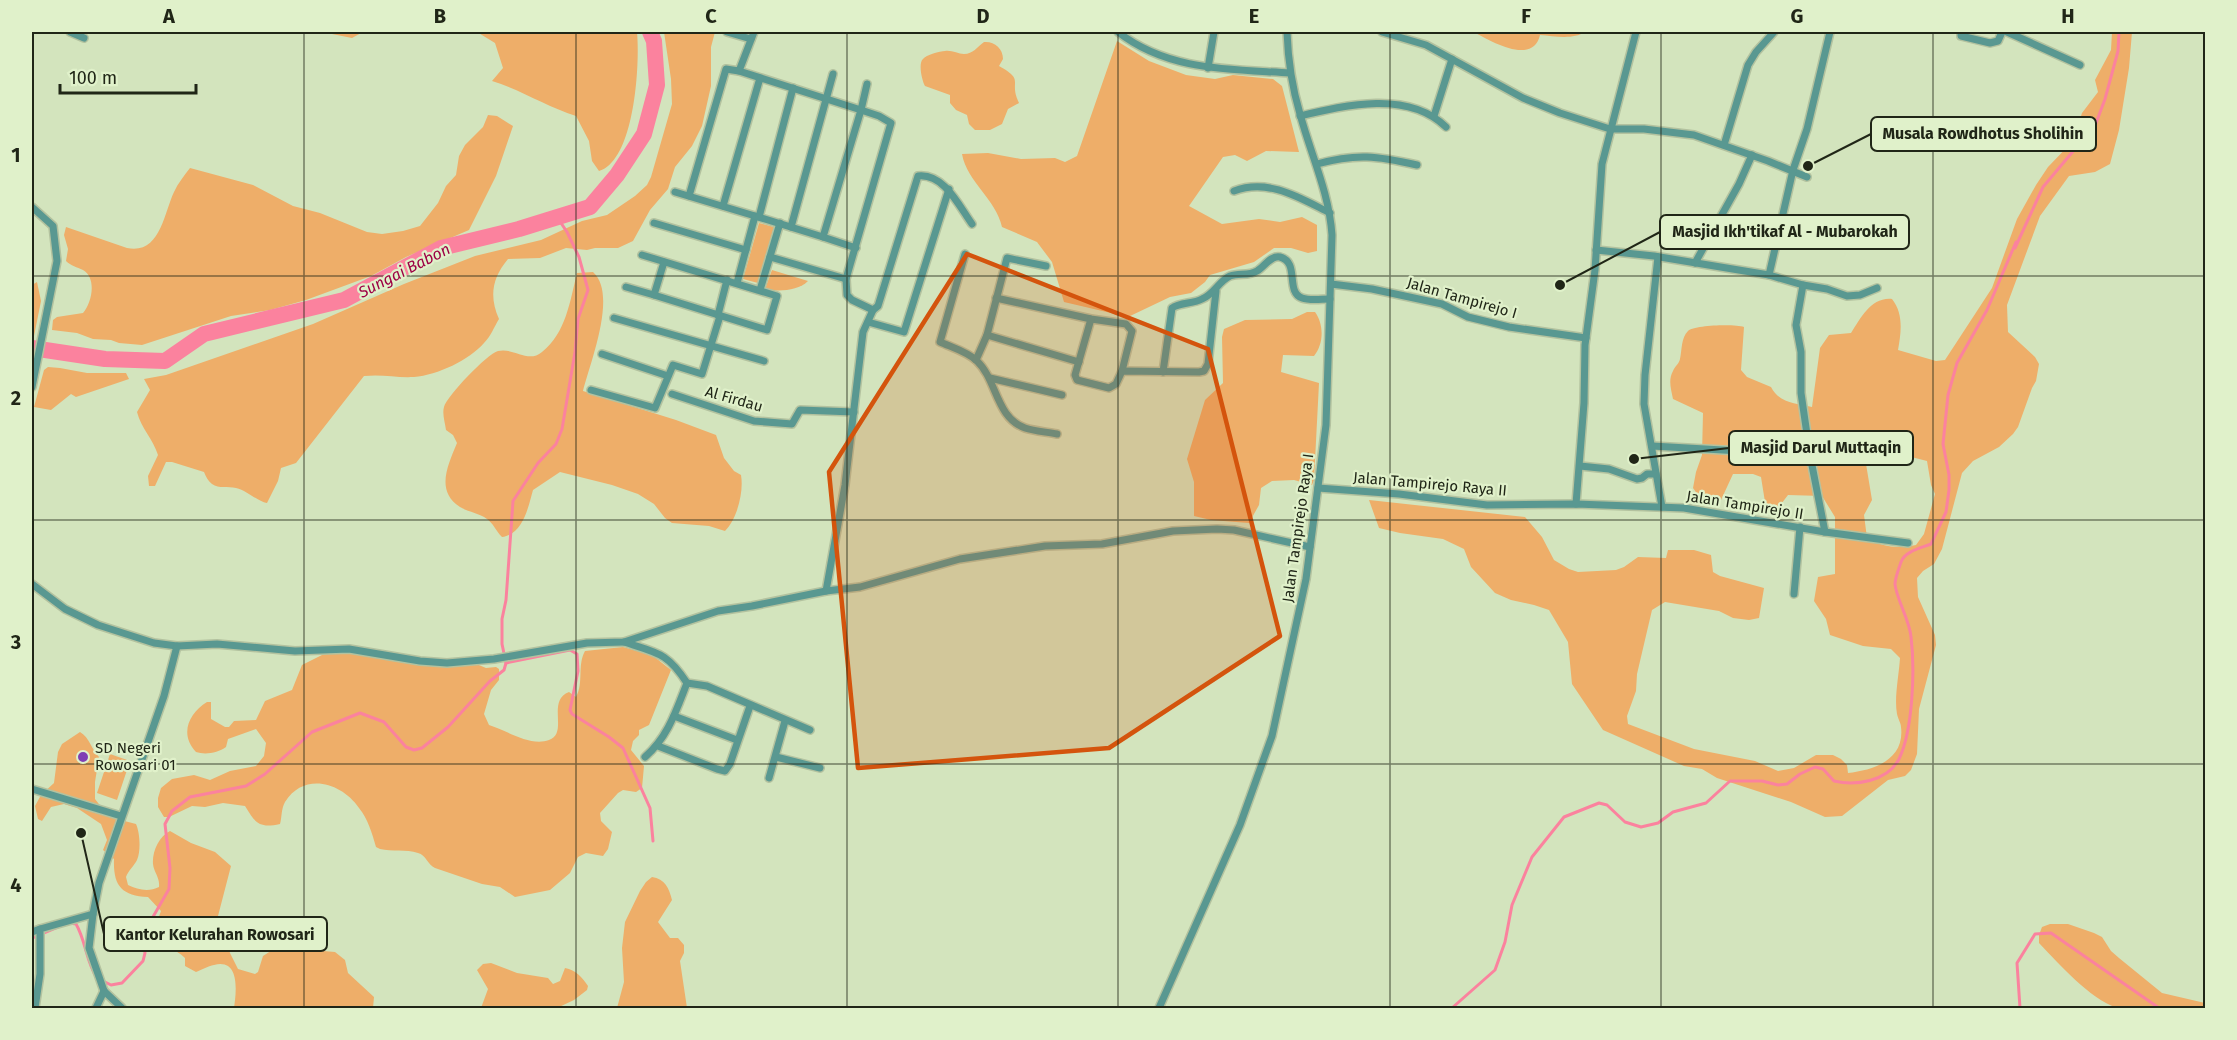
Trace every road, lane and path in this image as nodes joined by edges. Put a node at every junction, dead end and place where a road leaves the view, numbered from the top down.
1 (70, 32) edge
2 (727, 32) edge
3 (754, 32) edge
4 (1118, 32) edge
5 (1214, 32) edge
6 (1287, 32) edge
7 (1382, 32) edge
8 (1636, 32) edge
9 (1774, 32) edge
10 (1830, 32) edge
11 (1961, 32) edge
12 (2002, 32) edge
13 (2007, 32) edge
14 (84, 38) dead end
15 (751, 39) junction
16 (1452, 59) junction
17 (2080, 65) dead end
18 (1208, 68) junction
19 (739, 71) junction
20 (1290, 73) junction
21 (833, 74) dead end
22 (760, 78) junction
23 (867, 84) dead end
24 (793, 88) junction
25 (827, 99) junction
26 (861, 110) junction
27 (1300, 116) junction
28 (1434, 116) junction
29 (1446, 127) dead end
30 (1610, 129) junction
31 (1724, 145) junction
32 (1752, 155) junction
33 (1317, 164) junction
34 (1417, 165) dead end
35 (1793, 170) junction
36 (1807, 177) dead end
37 (949, 189) junction
38 (1234, 191) dead end
39 (675, 192) dead end
40 (689, 196) junction
41 (723, 206) junction
42 (32, 207) edge
43 (1330, 213) junction
44 (757, 217) junction
45 (654, 223) dead end
46 (780, 224) junction
47 (972, 224) dead end
48 (791, 227) junction
49 (823, 237) junction
50 (856, 248) junction
51 (746, 250) junction
52 (1596, 250) junction
53 (965, 254) dead end
54 (642, 255) dead end
55 (770, 257) junction
56 (1658, 257) junction
57 (664, 262) junction
58 (1695, 263) junction
59 (1047, 266) dead end
60 (1768, 275) junction
61 (846, 279) junction
62 (727, 280) junction
63 (736, 283) junction
64 (1331, 284) junction
65 (1803, 285) junction
66 (626, 286) dead end
67 (1877, 288) dead end
68 (760, 290) junction
69 (1216, 291) junction
70 (654, 295) junction
71 (996, 298) junction
72 (1330, 299) junction
73 (873, 310) junction
74 (719, 316) junction
75 (614, 318) dead end
76 (1091, 319) junction
77 (868, 322) junction
78 (987, 334) junction
79 (1586, 338) junction
80 (711, 347) junction
81 (602, 354) dead end
82 (976, 360) junction
83 (765, 361) dead end
84 (1079, 362) junction
85 (1122, 371) junction
86 (1163, 372) junction
87 (668, 376) junction
88 (990, 378) junction
89 (32, 385) edge
90 (591, 390) dead end
91 (672, 394) dead end
92 (1062, 395) dead end
93 (854, 412) junction
94 (1057, 434) dead end
95 (1652, 446) junction
96 (1810, 455) junction
97 (1580, 466) junction
98 (1656, 474) junction
99 (1318, 488) junction
100 (1576, 504) junction
101 (1662, 507) junction
102 (1800, 527) junction
103 (1825, 532) junction
104 (1908, 543) dead end
105 (1310, 547) junction
106 (32, 584) edge
107 (826, 591) junction
108 (1794, 594) dead end
109 (624, 642) junction
110 (177, 646) junction
111 (687, 683) junction
112 (750, 706) junction
113 (674, 716) junction
114 (785, 721) junction
115 (810, 730) dead end
116 (737, 740) junction
117 (658, 746) junction
118 (645, 757) dead end
119 (776, 757) junction
120 (820, 768) dead end
121 (770, 778) dead end
122 (32, 789) edge
123 (121, 816) junction
124 (93, 914) junction
125 (40, 931) junction
126 (32, 932) edge
127 (104, 991) junction
128 (35, 1008) edge
129 (96, 1008) edge
130 (122, 1008) edge
131 (1159, 1008) edge

1 - 14 street
2 - 15 street
3 - 15 street
4 - 18 street
5 - 18 street
6 - 20 street, Jalan Tampirejo Raya I
7 - 16 street
8 - 30 street
9 - 31 street
10 - 35 street
11 - 12 street
13 - 17 street
15 - 19 street
16 - 28 street
16 - 30 street
18 - 20 street
19 - 22 street
19 - 40 street
20 - 27 street, Jalan Tampirejo Raya I
21 - 25 street
22 - 24 street
22 - 41 street
23 - 26 street
24 - 25 street
24 - 44 street
25 - 26 street
25 - 48 street
26 - 49 street
26 - 50 street
27 - 28 street
27 - 33 street, Jalan Tampirejo Raya I
28 - 29 street
30 - 31 street
30 - 52 street
31 - 32 street
32 - 35 street
32 - 58 street
33 - 34 street
33 - 43 street, Jalan Tampirejo Raya I
35 - 36 street
35 - 60 street
37 - 47 street
37 - 73 street
37 - 77 street
38 - 43 street
39 - 40 street
40 - 41 street
41 - 44 street
42 - 89 street
43 - 64 street, Jalan Tampirejo Raya I
44 - 46 street
44 - 51 street
45 - 51 street
46 - 48 street
46 - 55 street
48 - 49 street
49 - 50 street
50 - 61 street
51 - 63 street
52 - 56 street
52 - 79 street
53 - 82 street
54 - 57 street
55 - 61 street
55 - 68 street
56 - 58 street
56 - 95 street
57 - 62 street
57 - 70 street
58 - 60 street
59 - 71 street
60 - 65 street
61 - 73 street
62 - 63 street
62 - 74 street
63 - 68 street
64 - 72 street, Jalan Tampirejo Raya I
64 - 79 street, Jalan Tampirejo I
65 - 67 street
65 - 96 street
66 - 70 street
68 - 74 street
69 - 72 street
69 - 86 street
69 - 86 street
70 - 74 street
71 - 76 street
71 - 78 street
72 - 99 street, Jalan Tampirejo Raya I
73 - 77 street
74 - 80 street
75 - 80 street
76 - 84 street
76 - 85 street
77 - 93 street
78 - 82 street
78 - 84 street
79 - 97 street
80 - 83 street
80 - 87 street
81 - 87 street
82 - 88 street
84 - 85 street
85 - 86 street
87 - 90 street
88 - 92 street
88 - 94 street
91 - 93 street, Al Firdau
93 - 107 street
95 - 96 street
95 - 98 street
96 - 103 street
97 - 98 street
97 - 100 street
98 - 101 street
99 - 100 street, Jalan Tampirejo Raya II
99 - 105 street, Jalan Tampirejo Raya I
100 - 101 street, Jalan Tampirejo II
101 - 102 street, Jalan Tampirejo II
102 - 103 street, Jalan Tampirejo II
102 - 108 street
103 - 104 street, Jalan Tampirejo II
105 - 107 street
105 - 131 street, Jalan Tampirejo Raya I
106 - 110 street
107 - 109 street
109 - 110 street
109 - 111 street
110 - 123 street
111 - 112 street
111 - 113 street
112 - 114 street
112 - 116 street
113 - 116 street
113 - 117 street
114 - 115 street
114 - 119 street
116 - 117 street
117 - 118 street
119 - 120 street
119 - 121 street
122 - 123 street
123 - 124 street
124 - 125 street
124 - 127 street
125 - 126 street
125 - 128 street
127 - 129 street
127 - 130 street

